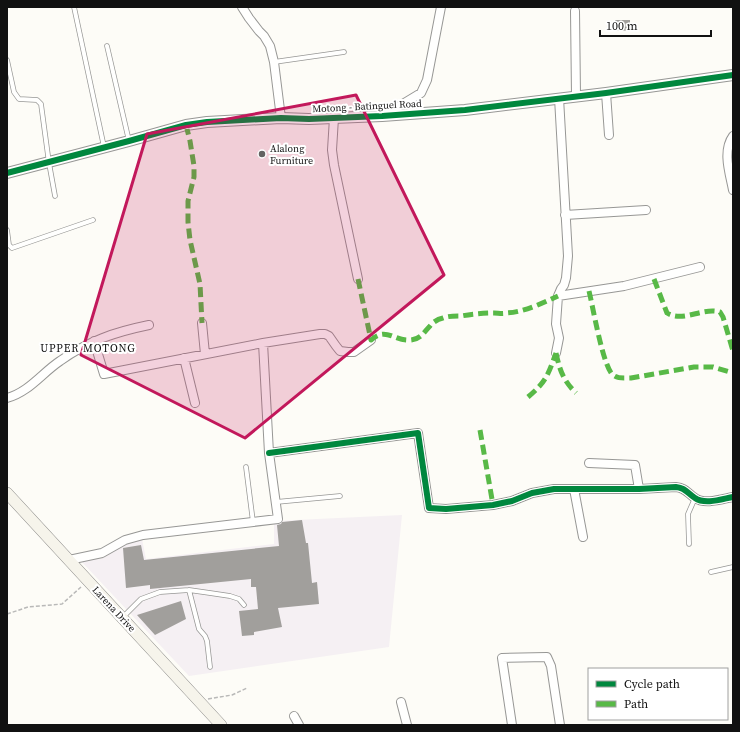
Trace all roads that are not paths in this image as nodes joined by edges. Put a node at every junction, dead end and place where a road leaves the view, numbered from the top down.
1 (74, 7) edge
2 (243, 7) edge
3 (441, 7) edge
4 (575, 11) dead end
5 (107, 46) dead end
6 (344, 52) dead end
7 (7, 60) edge
8 (274, 62) junction
9 (733, 75) edge
10 (606, 93) junction
11 (576, 96) junction
12 (559, 98) junction
13 (382, 116) junction
14 (281, 118) junction
15 (334, 118) junction
16 (609, 135) dead end
17 (733, 136) edge
18 (129, 141) junction
19 (104, 147) junction
20 (48, 163) junction
21 (7, 173) edge
22 (733, 190) edge
23 (55, 196) dead end
24 (646, 210) dead end
25 (565, 215) junction
26 (93, 220) dead end
27 (7, 230) edge
28 (700, 267) dead end
29 (358, 279) dead end
30 (558, 296) junction
31 (202, 323) dead end
32 (149, 325) dead end
33 (371, 340) dead end
34 (94, 341) junction
35 (263, 343) junction
36 (556, 353) dead end
37 (205, 354) junction
38 (184, 358) junction
39 (7, 398) edge
40 (195, 403) dead end
41 (269, 453) junction
42 (589, 463) dead end
43 (246, 467) dead end
44 (574, 489) junction
45 (639, 489) junction
46 (7, 493) edge
47 (340, 496) dead end
48 (733, 497) edge
49 (695, 498) junction
50 (276, 502) junction
51 (253, 522) junction
52 (583, 537) dead end
53 (689, 544) dead end
54 (69, 560) junction
55 (733, 567) edge
56 (711, 572) dead end
57 (189, 590) junction
58 (244, 605) dead end
59 (122, 617) junction
60 (210, 667) dead end
61 (401, 702) dead end
62 (294, 716) dead end
63 (221, 725) edge
64 (299, 725) edge
65 (407, 725) edge
66 (512, 725) edge
67 (560, 725) edge

1 - 19 lane
2 - 8 street
3 - 13 street
4 - 11 street
5 - 18 lane
6 - 8 lane
7 - 20 lane
8 - 14 street
9 - 10 street, Motong - Batinguel Road
10 - 11 street, Motong - Batinguel Road
10 - 16 street
11 - 12 street, Motong - Batinguel Road
12 - 13 street, Motong - Batinguel Road
12 - 25 street
13 - 15 street, Motong - Batinguel Road
14 - 15 street, Motong - Batinguel Road
14 - 18 street, Motong - Batinguel Road
15 - 29 street
17 - 22 street
18 - 19 street, Motong - Batinguel Road
19 - 20 street, Motong - Batinguel Road
20 - 21 street, Motong - Batinguel Road
20 - 23 lane
24 - 25 street
25 - 30 street
26 - 27 lane
28 - 30 street
30 - 36 street
31 - 37 street
32 - 34 street
33 - 35 street
34 - 38 street
34 - 39 street
35 - 37 street
35 - 41 street
37 - 38 street
38 - 40 street
41 - 44 street
41 - 50 street
42 - 45 street
43 - 51 lane
44 - 45 street
44 - 52 street
45 - 49 street
46 - 54 main road, Larena Drive
47 - 50 lane
48 - 49 street
49 - 53 lane
50 - 51 street
51 - 54 street
54 - 59 main road, Larena Drive
55 - 56 lane
57 - 58 lane
57 - 59 lane
57 - 60 lane
59 - 63 main road, Larena Drive
61 - 65 street
62 - 64 street
66 - 67 street

